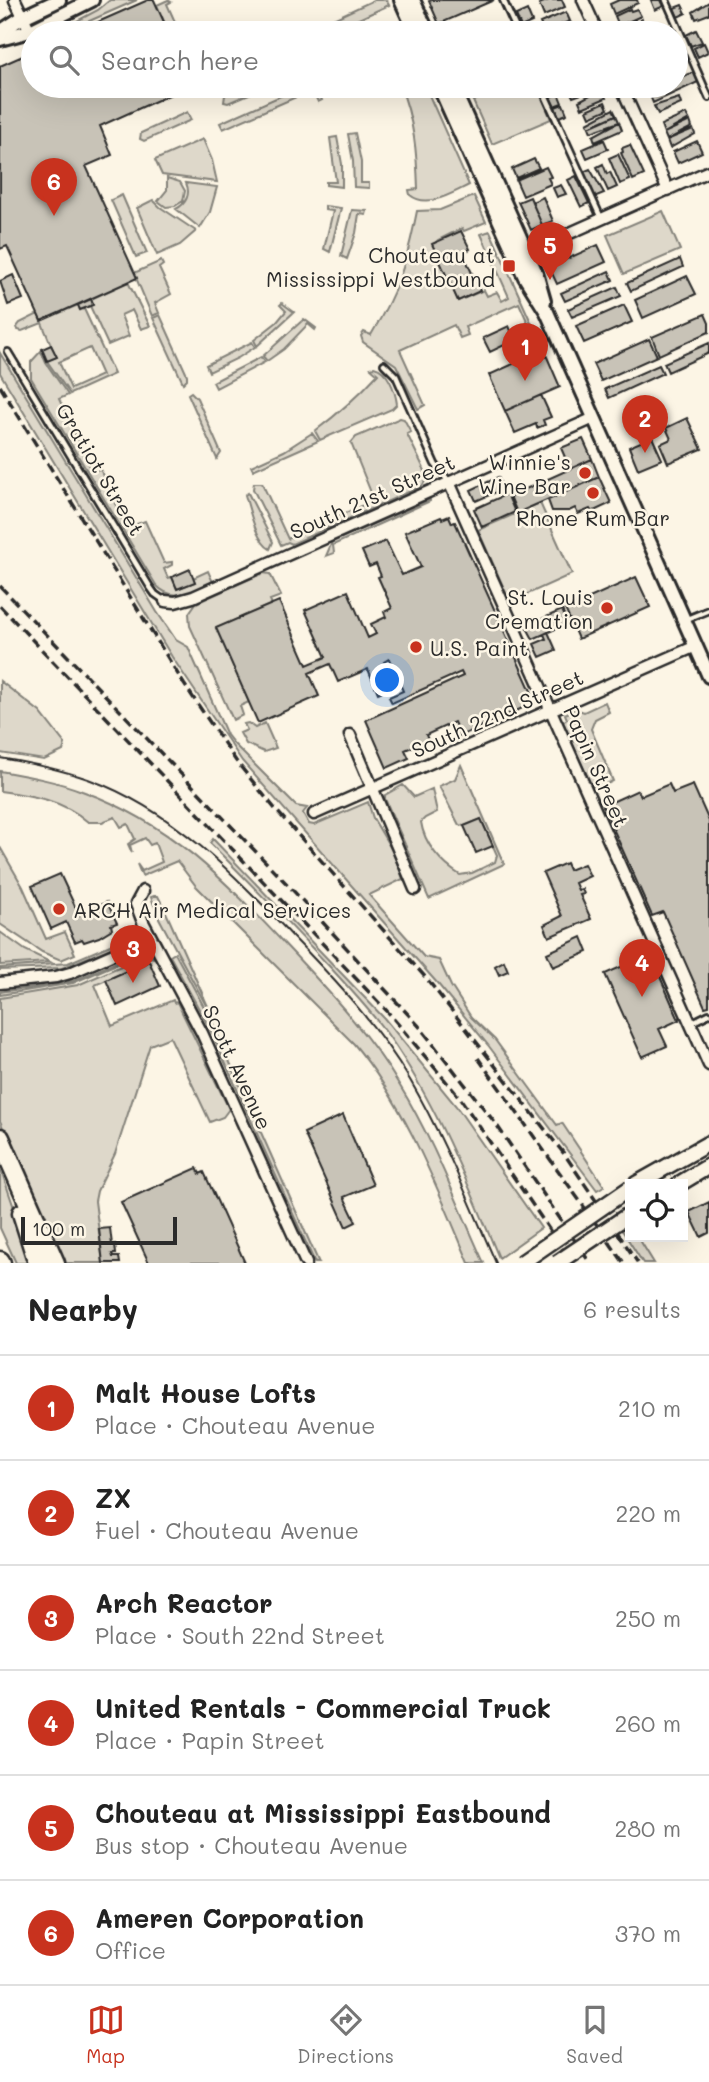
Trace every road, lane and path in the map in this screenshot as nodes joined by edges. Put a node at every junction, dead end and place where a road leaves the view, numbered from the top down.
1 (15, 0) edge
2 (59, 0) edge
3 (92, 0) edge
4 (401, 0) edge
5 (413, 0) edge
6 (503, 0) edge
7 (583, 0) edge
8 (666, 0) edge
9 (23, 17) junction
10 (25, 21) edge
11 (50, 21) edge
12 (411, 21) edge
13 (423, 21) edge
14 (513, 21) edge
15 (593, 21) edge
16 (675, 21) edge
17 (0, 32) edge
18 (21, 33) edge
19 (0, 39) edge
20 (688, 50) edge
21 (445, 98) edge
22 (457, 98) edge
23 (546, 98) edge
24 (626, 98) edge
25 (709, 98) edge
26 (709, 172) edge
27 (668, 190) junction
28 (601, 219) junction
29 (521, 255) junction
30 (8, 352) dead end
31 (384, 363) dead end
32 (594, 418) junction
33 (449, 482) junction
34 (165, 601) joint
35 (709, 610) edge
36 (684, 620) junction
37 (696, 646) junction
38 (709, 676) edge
39 (551, 710) junction
40 (350, 734) dead end
41 (373, 788) junction
42 (314, 814) dead end
43 (415, 889) dead end
44 (143, 891) dead end
45 (150, 938) junction
46 (0, 983) edge
47 (709, 1014) edge
48 (690, 1023) junction
49 (709, 1065) edge
50 (0, 1138) edge
51 (709, 1143) edge
52 (0, 1154) edge
53 (709, 1166) edge
54 (646, 1179) edge
55 (687, 1179) edge
56 (625, 1191) edge
57 (625, 1217) edge
58 (38, 1263) edge
59 (55, 1263) edge
60 (306, 1263) edge
61 (522, 1263) edge
62 (557, 1263) edge

1 - 9 street
2 - 9 main road
3 - 11 main road
4 - 12 main road
5 - 13 main road
6 - 14 lane
7 - 15 street
8 - 16 lane
9 - 10 street
9 - 17 main road
18 - 19 main road
20 - 25 lane
21 - 29 main road
22 - 29 main road
23 - 28 lane
24 - 27 street
26 - 27 street
27 - 28 street
28 - 29 street
29 - 32 main road
30 - 34 lane, Gratiot Street
31 - 33 lane
32 - 33 street, South 21st Street
32 - 36 main road
33 - 34 street, South 21st Street
33 - 39 street, Papin Street
35 - 36 lane
36 - 37 main road
37 - 38 main road
37 - 39 street, South 22nd Street
39 - 41 street, South 22nd Street
39 - 48 street, Papin Street
40 - 41 street
41 - 42 street, South 22nd Street
41 - 43 street
44 - 45 street, Scott Avenue
45 - 46 street
45 - 60 street, Scott Avenue
47 - 48 lane
48 - 49 street, Papin Street
50 - 59 highway
51 - 54 main road
52 - 58 highway
53 - 55 main road
56 - 61 main road, bridge
57 - 62 main road, bridge

